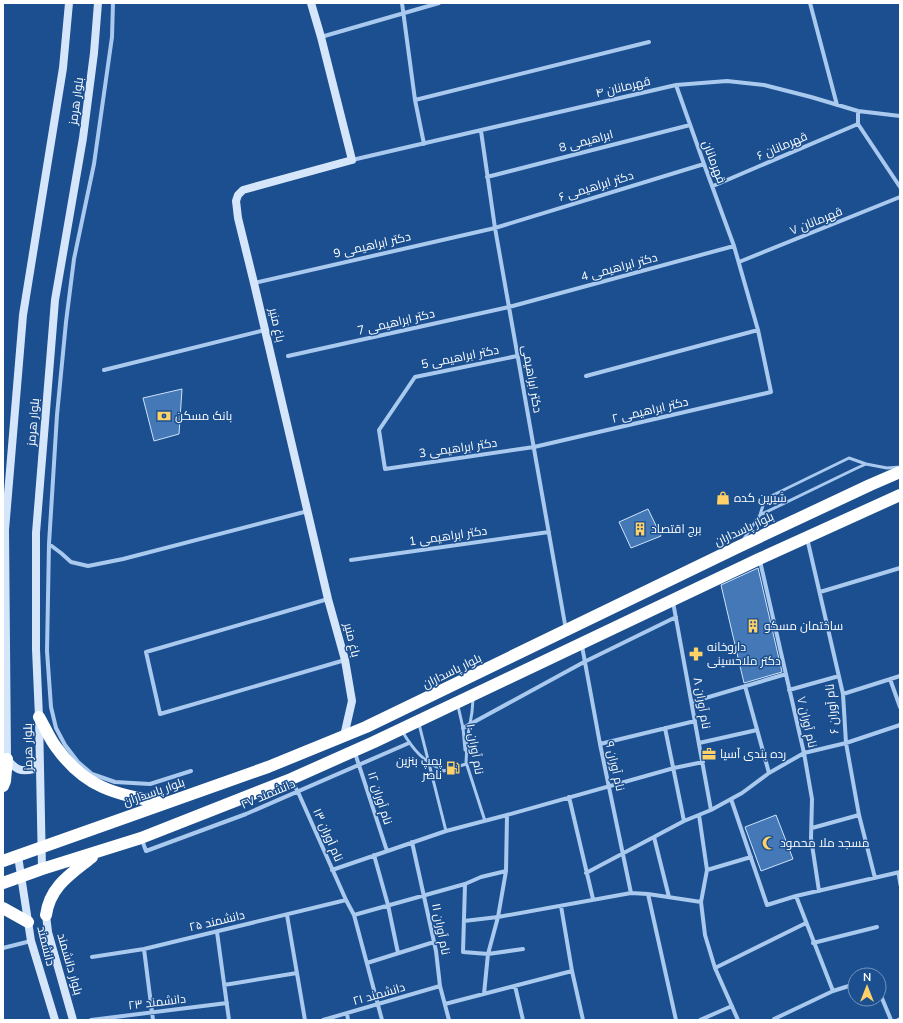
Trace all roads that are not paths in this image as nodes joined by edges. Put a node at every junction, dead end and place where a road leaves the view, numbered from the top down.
1 (69, 3) edge
2 (98, 3) edge
3 (113, 3) edge
4 (311, 3) edge
5 (402, 3) edge
6 (439, 3) edge
7 (810, 3) edge
8 (403, 13) junction
9 (321, 37) junction
10 (649, 42) dead end
11 (676, 85) junction
12 (415, 100) junction
13 (837, 105) junction
14 (858, 111) junction
15 (900, 116) edge
16 (858, 124) junction
17 (690, 125) junction
18 (481, 131) junction
19 (424, 144) junction
20 (352, 160) junction
21 (704, 164) junction
22 (488, 177) junction
23 (713, 186) junction
24 (900, 187) edge
25 (900, 197) edge
26 (495, 228) junction
27 (734, 246) junction
28 (739, 262) junction
29 (254, 283) junction
30 (509, 307) junction
31 (265, 330) junction
32 (758, 330) junction
33 (288, 356) dead end
34 (517, 356) junction
35 (104, 370) dead end
36 (586, 376) dead end
37 (771, 392) joint
38 (534, 447) junction
39 (866, 464) junction
40 (900, 466) edge
41 (385, 469) joint
42 (900, 472) edge
43 (900, 495) edge
44 (308, 511) junction
45 (760, 515) junction
46 (549, 532) junction
47 (807, 537) junction
48 (49, 544) junction
49 (738, 547) junction
50 (759, 559) junction
51 (351, 560) dead end
52 (900, 568) edge
53 (820, 592) junction
54 (328, 599) junction
55 (673, 600) junction
56 (676, 617) junction
57 (566, 630) junction
58 (581, 644) junction
59 (345, 660) junction
60 (584, 662) junction
61 (786, 674) junction
62 (839, 676) junction
63 (900, 676) edge
64 (890, 679) junction
65 (745, 686) junction
66 (789, 690) junction
67 (843, 694) junction
68 (473, 695) junction
69 (692, 702) junction
70 (457, 703) junction
71 (900, 707) edge
72 (39, 717) junction
73 (418, 721) junction
74 (695, 721) junction
75 (470, 724) junction
76 (900, 725) edge
77 (463, 728) junction
78 (665, 728) junction
79 (401, 729) junction
80 (757, 730) junction
81 (344, 736) junction
82 (409, 743) junction
83 (699, 743) junction
84 (846, 743) junction
85 (600, 744) junction
86 (354, 751) junction
87 (804, 753) junction
88 (40, 758) junction
89 (7, 759) junction
90 (703, 762) junction
91 (429, 764) junction
92 (466, 764) junction
93 (359, 766) junction
94 (674, 768) junction
95 (191, 771) dead end
96 (769, 773) junction
97 (291, 779) junction
98 (609, 785) junction
99 (3, 786) edge
100 (298, 792) junction
101 (569, 797) junction
102 (731, 799) junction
103 (165, 803) junction
104 (711, 810) junction
105 (507, 815) junction
106 (698, 815) junction
107 (859, 815) junction
108 (485, 821) junction
109 (684, 821) junction
110 (812, 828) junction
111 (446, 831) junction
112 (654, 837) junction
113 (141, 838) junction
114 (412, 842) junction
115 (42, 846) junction
116 (387, 851) junction
117 (98, 852) junction
118 (624, 854) junction
119 (18, 856) junction
120 (374, 856) junction
121 (751, 857) junction
122 (3, 861) edge
123 (42, 869) junction
124 (332, 870) junction
125 (707, 870) junction
126 (506, 871) junction
127 (586, 873) junction
128 (899, 873) edge
129 (20, 877) junction
130 (875, 878) junction
131 (3, 884) edge
132 (465, 884) junction
133 (900, 885) edge
134 (819, 891) junction
135 (632, 893) junction
136 (648, 894) junction
137 (425, 896) junction
138 (796, 896) junction
139 (669, 897) junction
140 (593, 899) junction
141 (346, 900) junction
142 (700, 902) junction
143 (388, 905) junction
144 (560, 906) junction
145 (3, 908) edge
146 (354, 914) junction
147 (46, 915) joint
148 (287, 915) junction
149 (498, 917) junction
150 (464, 921) junction
151 (28, 922) junction
152 (806, 923) junction
153 (877, 926) dead end
154 (217, 932) junction
155 (31, 941) junction
156 (434, 942) junction
157 (813, 943) junction
158 (3, 948) edge
159 (144, 949) junction
160 (523, 949) dead end
161 (398, 953) junction
162 (488, 954) junction
163 (92, 957) dead end
164 (367, 963) junction
165 (715, 968) junction
166 (572, 971) junction
167 (297, 973) junction
168 (224, 985) junction
169 (440, 986) junction
170 (515, 986) junction
171 (847, 987) edge
172 (833, 991) junction
173 (484, 994) junction
174 (227, 1003) junction
175 (378, 1004) junction
176 (445, 1004) junction
177 (732, 1006) junction
178 (886, 1007) edge
179 (152, 1013) junction
180 (347, 1013) junction
181 (774, 1019) dead end
182 (55, 1020) edge
183 (73, 1020) edge
184 (91, 1020) edge
185 (153, 1020) edge
186 (229, 1020) edge
187 (305, 1020) edge
188 (323, 1020) edge
189 (348, 1020) edge
190 (382, 1020) edge
191 (449, 1020) edge
192 (524, 1020) edge
193 (583, 1020) edge
194 (676, 1020) edge
195 (700, 1020) edge
196 (738, 1020) edge
197 (891, 1020) edge

1 - 89 main road, بلوار هرمز
2 - 72 main road, بلوار هرمز
3 - 48 street
4 - 9 main road
5 - 8 street
6 - 8 street
7 - 13 street
8 - 9 street
8 - 12 street
9 - 20 main road
10 - 12 street
11 - 13 street, قهرمانان ۴
11 - 17 street, قهرمانان
11 - 18 street, قهرمانان ۴
12 - 19 street
13 - 14 street, قهرمانان ۴
14 - 15 street, قهرمانان ۴
14 - 16 street
16 - 23 street, قهرمانان ۶
16 - 24 street
17 - 21 street, قهرمانان
17 - 22 street, ابراهیمی 8
18 - 19 street, قهرمانان ۴
18 - 22 street, دکتر ابراهیمی
19 - 20 street, قهرمانان ۴
20 - 29 main road, باغ منیر
21 - 23 street, قهرمانان
21 - 26 street, دکتر ابراهیمی ۶
22 - 26 street, دکتر ابراهیمی
23 - 27 street, قهرمانان
25 - 28 street, قهرمانان ۷
26 - 29 street, دکتر ابراهیمی 9
26 - 30 street, دکتر ابراهیمی
27 - 28 street, قهرمانان
27 - 30 street, دکتر ابراهیمی 4
28 - 32 street, قهرمانان
29 - 31 main road, باغ منیر
30 - 33 street, دکتر ابراهیمی 7
30 - 34 street, دکتر ابراهیمی
31 - 35 street
31 - 44 main road, باغ منیر
32 - 36 street
32 - 37 street, قهرمانان
34 - 38 street, دکتر ابراهیمی
34 - 41 street, دکتر ابراهیمی 5
37 - 38 street, دکتر ابراهیمی ۲
38 - 41 street, دکتر ابراهیمی 3
38 - 46 street, دکتر ابراهیمی
39 - 40 lane
39 - 45 lane
39 - 45 lane
42 - 49 highway, بلوار پاسداران
43 - 47 highway
44 - 48 street
44 - 54 main road, باغ منیر
45 - 49 lane
46 - 51 street, دکتر ابراهیمی 1
46 - 57 street, دکتر ابراهیمی
47 - 50 highway
47 - 53 street, نام آوران ۶
48 - 95 street
49 - 57 highway, بلوار پاسداران
50 - 55 highway
50 - 61 street, نام آوران ۷
52 - 53 street
53 - 62 street, نام آوران ۶
54 - 59 main road, باغ منیر
54 - 59 street
55 - 56 street, نام آوران ۸
55 - 58 highway
56 - 60 street
56 - 69 street, نام آوران ۸
57 - 81 highway, بلوار پاسداران
58 - 60 street, نام آوران ۹
58 - 68 highway
59 - 81 main road, باغ منیر
60 - 75 street
60 - 85 street, نام آوران ۹
61 - 65 street
61 - 66 street, نام آوران ۷
62 - 66 street
62 - 67 street, نام آوران ۶
63 - 64 street
64 - 67 street
64 - 71 street
65 - 69 street
65 - 80 street
66 - 87 street, نام آوران ۷
67 - 84 street, نام آوران ۶
68 - 70 highway
68 - 75 lane
69 - 74 street, نام آوران ۸
70 - 73 highway
70 - 77 lane, نام آوران ۱۰
72 - 88 main road, بلوار هرمز
72 - 103 highway
73 - 79 highway
73 - 91 lane
74 - 78 street
74 - 83 street, نام آوران ۸
75 - 77 street
75 - 92 lane
76 - 84 street
77 - 92 lane, نام آوران ۱۰
78 - 85 street
78 - 94 street
79 - 82 lane
79 - 86 highway
80 - 83 street
80 - 96 street
81 - 103 highway, بلوار پاسداران
82 - 91 lane
82 - 93 street, دانشمند ۲۷
83 - 90 street, نام آوران ۸
84 - 87 street
84 - 107 street, نام آوران ۶
85 - 98 street, نام آوران ۹
86 - 93 street, نام آوران ۱۲
86 - 97 highway
87 - 96 street
87 - 110 street, نام آوران ۷
88 - 89 main road
88 - 115 main road, بلوار هرمز
89 - 99 highway
90 - 94 street
90 - 104 street, نام آوران ۸
91 - 92 lane
91 - 111 lane
92 - 108 lane, نام آوران ۱۰
93 - 100 street, دانشمند ۲۷
93 - 116 street, نام آوران ۱۲
94 - 98 street
94 - 109 street
96 - 102 street
97 - 100 street, نام آوران ۱۳
97 - 113 highway
98 - 101 street
98 - 118 street, نام آوران ۹
100 - 113 street, دانشمند ۲۷
100 - 124 street, نام آوران ۱۳
101 - 105 street
101 - 127 street
102 - 104 street
102 - 121 street
103 - 115 highway, بلوار پاسداران
104 - 106 street
105 - 108 street
105 - 126 street
106 - 109 street
106 - 125 street
107 - 110 street
107 - 130 street, نام آوران ۶
108 - 111 street
109 - 112 street
110 - 134 street, نام آوران ۷
111 - 114 street
112 - 118 street
112 - 139 street
113 - 117 highway
114 - 116 street
114 - 137 street, نام آوران ۱۱
115 - 119 highway, بلوار پاسداران
115 - 123 main road, بلوار هرمز
116 - 120 street
117 - 123 highway
117 - 147 highway
118 - 127 street
118 - 135 street, نام آوران ۹
119 - 122 highway, بلوار پاسداران
119 - 129 main road, دانشمند
120 - 124 street
120 - 143 street
121 - 125 street
121 - 138 street
123 - 129 highway
124 - 141 street, نام آوران ۱۳
125 - 142 street
126 - 132 street
126 - 149 street
127 - 140 street
128 - 130 street
128 - 133 lane
129 - 131 highway
129 - 151 main road, دانشمند
130 - 134 street
132 - 137 street
132 - 150 street
134 - 138 street
135 - 136 street
135 - 140 street
136 - 139 street
136 - 194 street
137 - 143 street
137 - 156 street, نام آوران ۱۱
138 - 152 street
139 - 142 street
140 - 144 street
141 - 146 street, نام آوران ۱۳
141 - 148 street, دانشمند ۲۵
142 - 165 street
143 - 146 street
143 - 161 street
144 - 149 street
144 - 166 street
145 - 151 highway
146 - 164 street, نام آوران ۱۳
147 - 183 main road, بلوار دانشمند
148 - 154 street, دانشمند ۲۵
148 - 167 street
149 - 150 street
149 - 162 street
150 - 162 street
151 - 155 main road, دانشمند
152 - 157 street
152 - 165 street
153 - 157 street
154 - 159 street, دانشمند ۲۵
154 - 168 street
155 - 158 street
155 - 182 main road, دانشمند
156 - 161 street
156 - 169 street, نام آوران ۱۱
157 - 172 street
159 - 163 street, دانشمند ۲۵
159 - 179 street
160 - 162 street
161 - 164 street
162 - 173 street
164 - 175 street, نام آوران ۱۳
165 - 177 street
166 - 170 street
166 - 193 street
167 - 168 street
167 - 187 street
168 - 174 street
169 - 175 street, دانشمند ۲۱
169 - 176 street, نام آوران ۱۱
170 - 173 street
170 - 192 street
171 - 172 street
172 - 181 street
173 - 176 street
174 - 179 street, دانشمند ۲۳
174 - 186 street
175 - 180 street, دانشمند ۲۱
175 - 190 street, نام آوران ۱۳
176 - 191 street, نام آوران ۱۱
177 - 195 street
177 - 196 street
178 - 197 street
179 - 184 street, دانشمند ۲۳
179 - 185 street
180 - 188 street, دانشمند ۲۱
180 - 189 street

